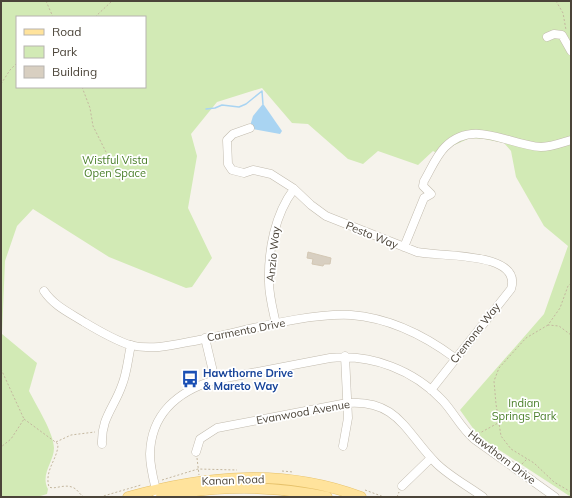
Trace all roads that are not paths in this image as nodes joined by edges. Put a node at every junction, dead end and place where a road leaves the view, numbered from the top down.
1 (547, 37) dead end
2 (571, 51) edge
3 (250, 128) dead end
4 (571, 140) edge
5 (294, 188) junction
6 (404, 247) junction
7 (512, 274) joint
8 (44, 291) dead end
9 (276, 324) junction
10 (205, 338) junction
11 (131, 345) junction
12 (345, 356) junction
13 (455, 358) junction
14 (214, 380) junction
15 (431, 390) junction
16 (347, 403) junction
17 (102, 444) dead end
18 (343, 446) dead end
19 (196, 452) dead end
20 (431, 458) junction
21 (402, 486) dead end
22 (158, 494) edge
23 (128, 497) edge
24 (326, 497) edge
25 (361, 497) edge
26 (483, 497) edge
27 (555, 497) edge

1 - 2 street
3 - 5 street, Pesto Way
4 - 6 street
5 - 6 street, Pesto Way
5 - 9 street, Anzio Way
6 - 7 street, Pesto Way
7 - 13 street, Cremona Way
8 - 11 street, Carmento Drive
9 - 10 street, Carmento Drive
9 - 13 street, Carmento Drive
10 - 11 street, Carmento Drive
10 - 14 street
11 - 17 street
12 - 14 street, Hawthorn Drive
12 - 15 street, Hawthorn Drive
12 - 16 street
13 - 15 street, Cremona Way
14 - 22 street, Hawthorn Drive
15 - 27 street, Hawthorn Drive
16 - 18 street
16 - 19 street, Evanwood Avenue
16 - 20 street, Evanwood Avenue
20 - 21 street
20 - 26 street, Evanwood Avenue
22 - 23 main road, Kanan Road
22 - 24 main road, Kanan Road
22 - 25 main road, Kanan Road

